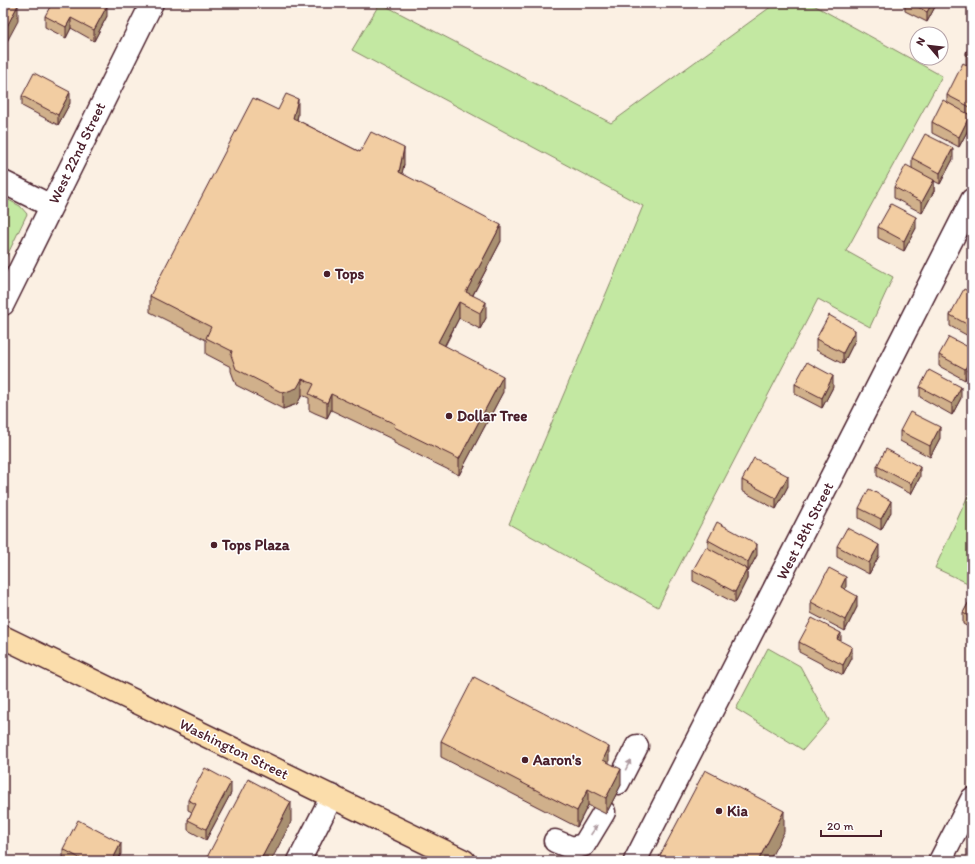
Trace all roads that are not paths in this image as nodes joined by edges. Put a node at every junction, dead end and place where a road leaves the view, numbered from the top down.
1 (152, 3) edge
2 (3, 182) edge
3 (972, 200) edge
4 (51, 206) junction
5 (3, 304) edge
6 (3, 637) edge
7 (637, 746) dead end
8 (618, 783) edge
9 (332, 796) junction
10 (972, 799) edge
11 (604, 812) edge
12 (555, 841) dead end
13 (299, 861) edge
14 (464, 861) edge
15 (635, 861) edge
16 (940, 861) edge

1 - 4 street, West 22nd Street
2 - 4 street
3 - 15 street, West 18th Street
4 - 5 street, West 22nd Street
6 - 9 main road, Washington Street
8 -> 7 street
9 - 13 street
9 - 14 main road, Washington Street
10 - 16 street
12 -> 11 street

